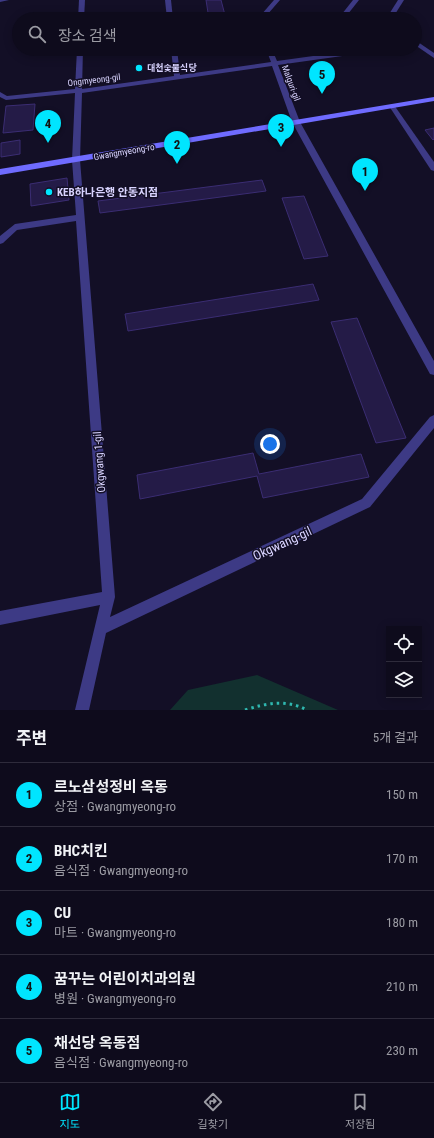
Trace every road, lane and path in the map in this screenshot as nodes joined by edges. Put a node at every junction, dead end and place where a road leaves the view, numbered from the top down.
1 (0, 0) edge
2 (6, 0) edge
3 (82, 0) edge
4 (168, 0) edge
5 (277, 0) edge
6 (356, 0) edge
7 (401, 0) edge
8 (81, 12) edge
9 (169, 12) edge
10 (267, 12) edge
11 (347, 12) edge
12 (393, 12) edge
13 (422, 48) edge
14 (80, 56) edge
15 (175, 56) edge
16 (271, 56) edge
17 (321, 56) edge
18 (434, 56) edge
19 (274, 64) junction
20 (177, 78) junction
21 (78, 91) junction
22 (0, 94) edge
23 (434, 98) edge
24 (392, 106) junction
25 (296, 122) junction
26 (76, 160) junction
27 (434, 168) edge
28 (0, 172) edge
29 (81, 217) junction
30 (0, 241) edge
31 (434, 371) edge
32 (434, 420) edge
33 (109, 597) junction
34 (0, 618) edge
35 (100, 629) junction
36 (82, 710) edge
37 (245, 710) edge
38 (307, 710) edge

1 - 2 street
3 - 8 street
4 - 9 street
5 - 10 street
6 - 11 street
7 - 12 street
13 - 18 street
14 - 21 street, Okgwang 1-gil
15 - 20 street
16 - 19 street, Malguri-gil
17 - 19 street, Ongmyeong-gil
19 - 20 street, Ongmyeong-gil
19 - 25 street, Malguri-gil
20 - 21 street, Ongmyeong-gil
21 - 22 street, Ongmyeong-gil
21 - 26 street, Okgwang 1-gil
23 - 24 street, Gwangmyeong-ro
24 - 25 street, Gwangmyeong-ro
24 - 27 street
25 - 26 street, Gwangmyeong-ro
25 - 31 street
26 - 28 street, Gwangmyeong-ro
26 - 29 street, Okgwang 1-gil
29 - 30 street
29 - 33 street, Okgwang 1-gil
32 - 35 street, Okgwang-gil
33 - 34 street
33 - 35 street
35 - 36 street
37 - 38 path

